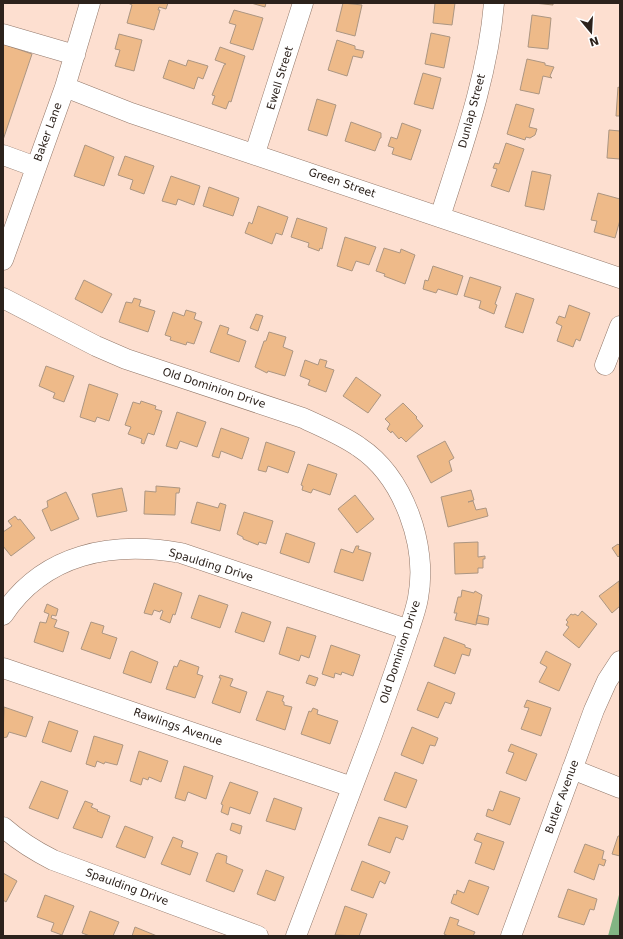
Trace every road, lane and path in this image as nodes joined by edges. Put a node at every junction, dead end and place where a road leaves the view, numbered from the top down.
1 (90, 3) edge
2 (303, 3) edge
3 (494, 3) edge
4 (3, 34) edge
5 (75, 55) junction
6 (65, 87) junction
7 (255, 153) junction
8 (3, 155) edge
9 (36, 166) junction
10 (440, 217) junction
11 (3, 260) edge
12 (620, 278) edge
13 (3, 298) edge
14 (620, 326) edge
15 (605, 365) dead end
16 (3, 615) edge
17 (409, 630) junction
18 (620, 661) edge
19 (3, 668) edge
20 (572, 769) junction
21 (352, 787) junction
22 (620, 788) edge
23 (3, 827) edge
24 (258, 936) edge
25 (296, 936) edge
26 (511, 936) edge

1 - 5 street, Baker Lane
2 - 7 street, Ewell Street
3 - 10 street, Dunlap Street
4 - 5 street
5 - 6 street, Baker Lane
6 - 7 street, Green Street
6 - 9 street, Baker Lane
7 - 10 street, Green Street
8 - 9 street
9 - 11 street, Baker Lane
10 - 12 street, Green Street
13 - 17 street, Old Dominion Drive
14 - 15 street
16 - 17 street, Spaulding Drive
17 - 21 street, Old Dominion Drive
18 - 20 street, Butler Avenue
19 - 21 street, Rawlings Avenue
20 - 22 street
20 - 26 street, Butler Avenue
21 - 25 street, Old Dominion Drive
23 - 24 street, Spaulding Drive

